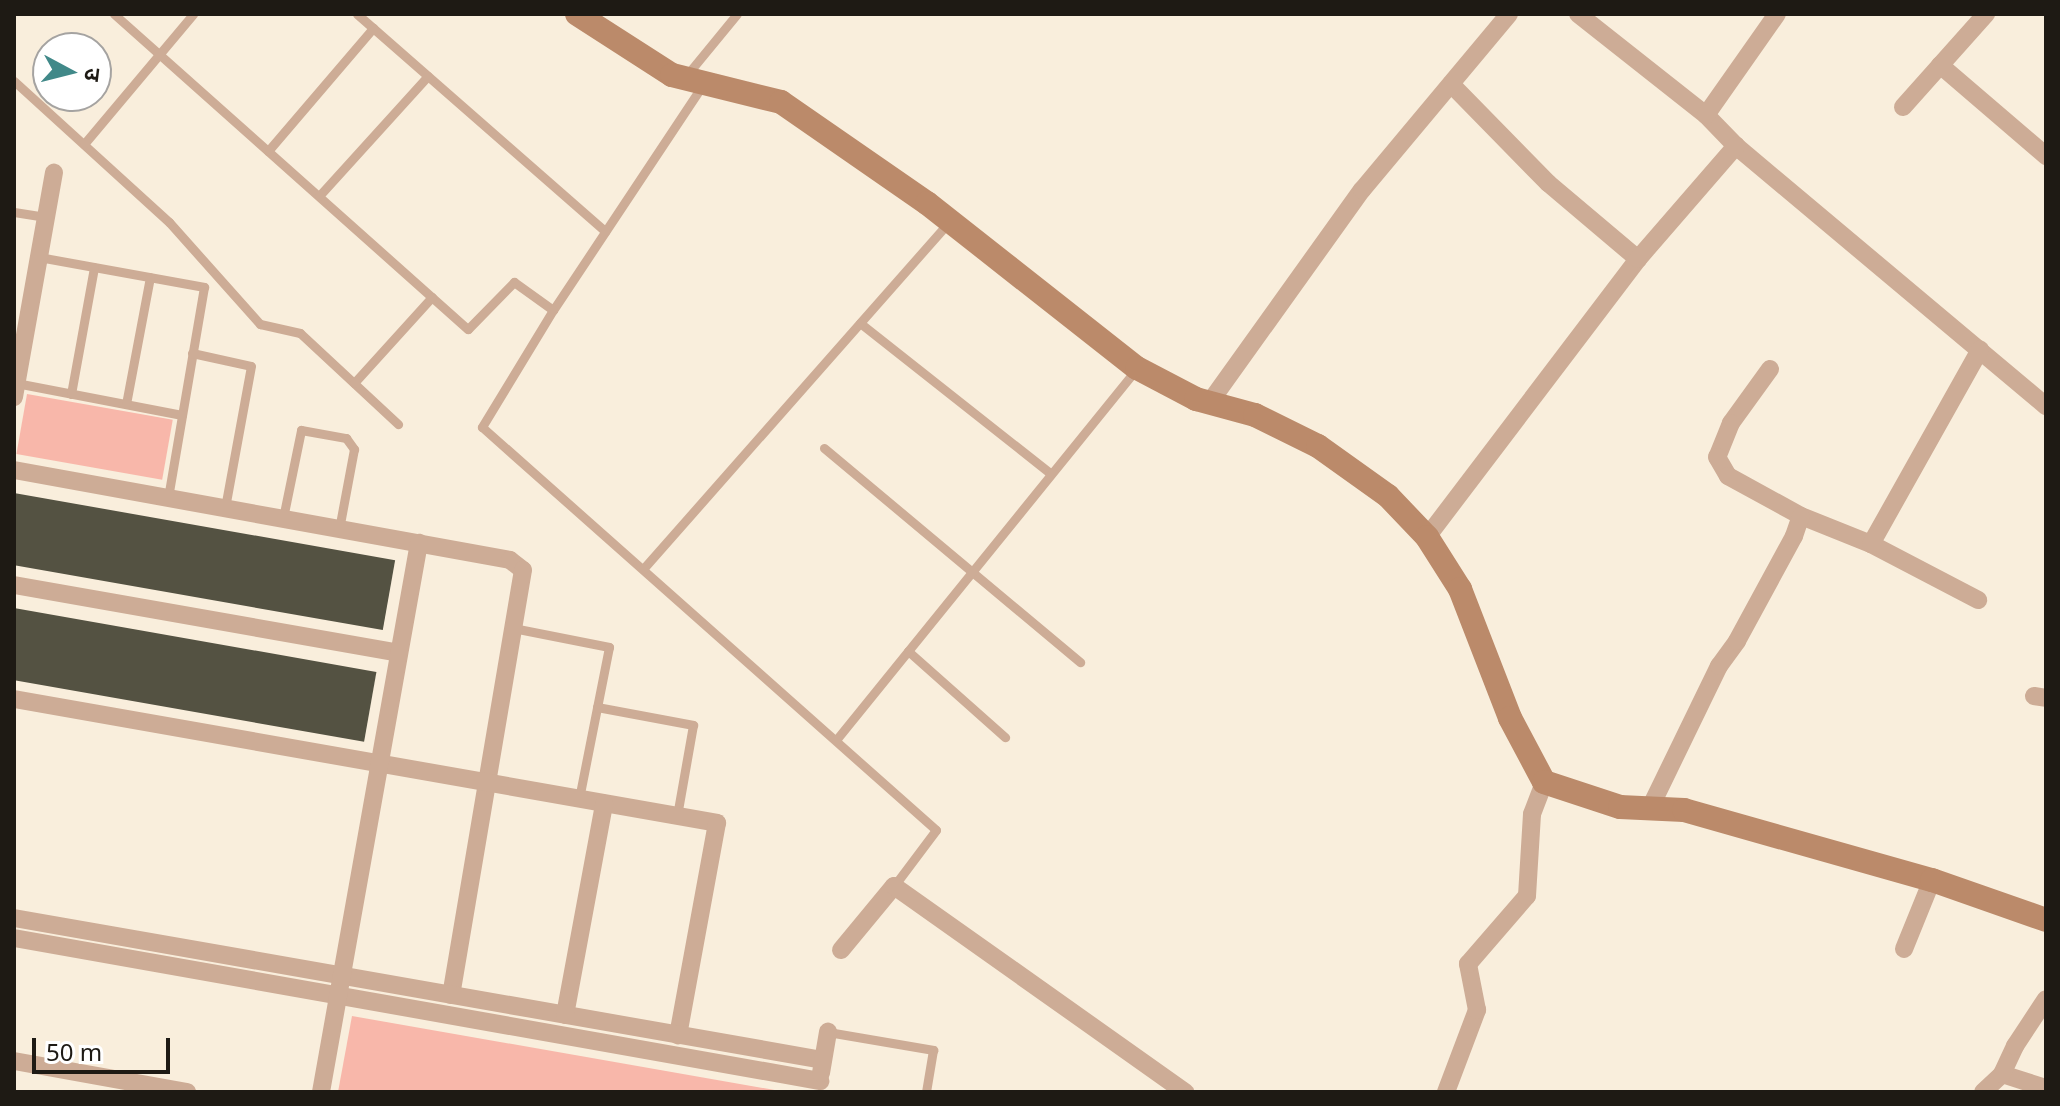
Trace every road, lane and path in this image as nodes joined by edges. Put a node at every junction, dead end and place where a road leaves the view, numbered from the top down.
1 (114, 14) edge
2 (193, 14) edge
3 (357, 14) edge
4 (577, 14) edge
5 (737, 14) edge
6 (1509, 14) edge
7 (1578, 14) edge
8 (1777, 14) edge
9 (1986, 14) edge
10 (373, 28) junction
11 (160, 55) junction
12 (1940, 65) junction
13 (428, 76) junction
14 (694, 80) junction
15 (14, 81) edge
16 (1451, 84) junction
17 (1903, 107) dead end
18 (1706, 115) junction
19 (84, 144) junction
20 (1736, 146) junction
21 (268, 151) junction
22 (2046, 156) edge
23 (54, 173) dead end
24 (319, 196) junction
25 (14, 212) edge
26 (46, 217) junction
27 (950, 221) junction
28 (605, 231) junction
29 (39, 257) junction
30 (1638, 259) junction
31 (94, 267) junction
32 (150, 277) junction
33 (432, 297) junction
34 (553, 310) junction
35 (860, 323) junction
36 (1980, 350) junction
37 (192, 353) junction
38 (1137, 368) junction
39 (1770, 369) dead end
40 (354, 383) junction
41 (15, 390) edge
42 (71, 394) junction
43 (1210, 402) junction
44 (126, 404) junction
45 (2046, 406) edge
46 (182, 415) junction
47 (398, 424) dead end
48 (824, 448) dead end
49 (14, 470) edge
50 (1051, 474) junction
51 (168, 498) junction
52 (225, 508) junction
53 (1801, 516) junction
54 (283, 518) junction
55 (339, 529) junction
56 (1427, 537) junction
57 (419, 543) junction
58 (1871, 544) junction
59 (643, 569) junction
60 (972, 572) junction
61 (14, 585) edge
62 (1978, 600) dead end
63 (513, 628) junction
64 (908, 651) junction
65 (399, 653) junction
66 (1080, 662) dead end
67 (14, 699) edge
68 (597, 707) junction
69 (1005, 737) dead end
70 (836, 740) junction
71 (379, 765) junction
72 (1544, 782) junction
73 (487, 784) junction
74 (579, 799) junction
75 (604, 804) junction
76 (1650, 808) junction
77 (677, 816) junction
78 (1932, 880) junction
79 (894, 886) junction
80 (14, 918) edge
81 (2046, 920) edge
82 (14, 938) edge
83 (1904, 949) dead end
84 (841, 950) dead end
85 (341, 976) junction
86 (338, 995) junction
87 (451, 995) junction
88 (2046, 999) edge
89 (565, 1015) junction
90 (828, 1032) joint
91 (678, 1035) junction
92 (823, 1060) junction
93 (14, 1061) edge
94 (2002, 1074) junction
95 (819, 1086) edge
96 (2046, 1088) edge
97 (187, 1092) edge
98 (321, 1092) edge
99 (926, 1092) edge
100 (1185, 1092) edge
101 (1446, 1092) edge
102 (1983, 1092) edge

1 - 11 lane
2 - 11 lane
3 - 10 lane
4 - 14 street
5 - 14 lane
6 - 16 street
7 - 18 street
8 - 18 street
9 - 12 street
10 - 13 lane
10 - 21 lane
11 - 19 lane
11 - 21 lane
12 - 17 street
12 - 22 street
13 - 24 lane
13 - 28 lane
14 - 27 street
14 - 28 lane
15 - 19 lane
16 - 30 street
16 - 43 street
18 - 20 street
19 - 40 lane
20 - 30 street
20 - 36 street
21 - 24 lane
23 - 26 street
24 - 33 lane
25 - 26 lane
26 - 29 street
27 - 35 lane
27 - 38 street
28 - 34 lane
29 - 31 lane
29 - 41 street
30 - 56 street
31 - 32 lane
31 - 42 lane
32 - 37 lane
32 - 44 lane
33 - 34 lane
33 - 40 lane
34 - 59 lane
35 - 50 lane
35 - 59 lane
36 - 45 street
36 - 58 street
37 - 46 lane
37 - 52 lane
38 - 43 street
38 - 50 lane
39 - 53 street
40 - 47 lane
41 - 42 lane
42 - 44 lane
43 - 56 street
44 - 46 lane
46 - 51 lane
48 - 60 lane
49 - 51 street
50 - 60 lane
51 - 52 street
52 - 54 street
53 - 58 street
53 - 76 street
54 - 55 street
54 - 55 lane
55 - 57 street
56 - 72 street
57 - 63 street
57 - 65 street
58 - 62 street
59 - 70 lane
60 - 64 lane
60 - 66 lane
61 - 65 street
63 - 68 lane
63 - 73 street
64 - 69 lane
64 - 70 lane
65 - 71 street
67 - 71 street
68 - 74 lane
68 - 77 lane
70 - 79 lane
71 - 73 street
71 - 85 street
72 - 76 street
72 - 101 street
73 - 74 street
73 - 87 street
74 - 75 street
75 - 77 street
75 - 89 street
76 - 78 street
77 - 91 street
78 - 81 street
78 - 83 street
79 - 84 street
79 - 100 street
80 - 85 street
82 - 86 street
85 - 86 street
85 - 87 street
86 - 95 street
86 - 98 street
87 - 89 street
88 - 94 street
89 - 91 street
90 - 92 street
90 - 99 lane
91 - 92 street
92 - 95 street
93 - 97 street
94 - 96 street
94 - 102 street

